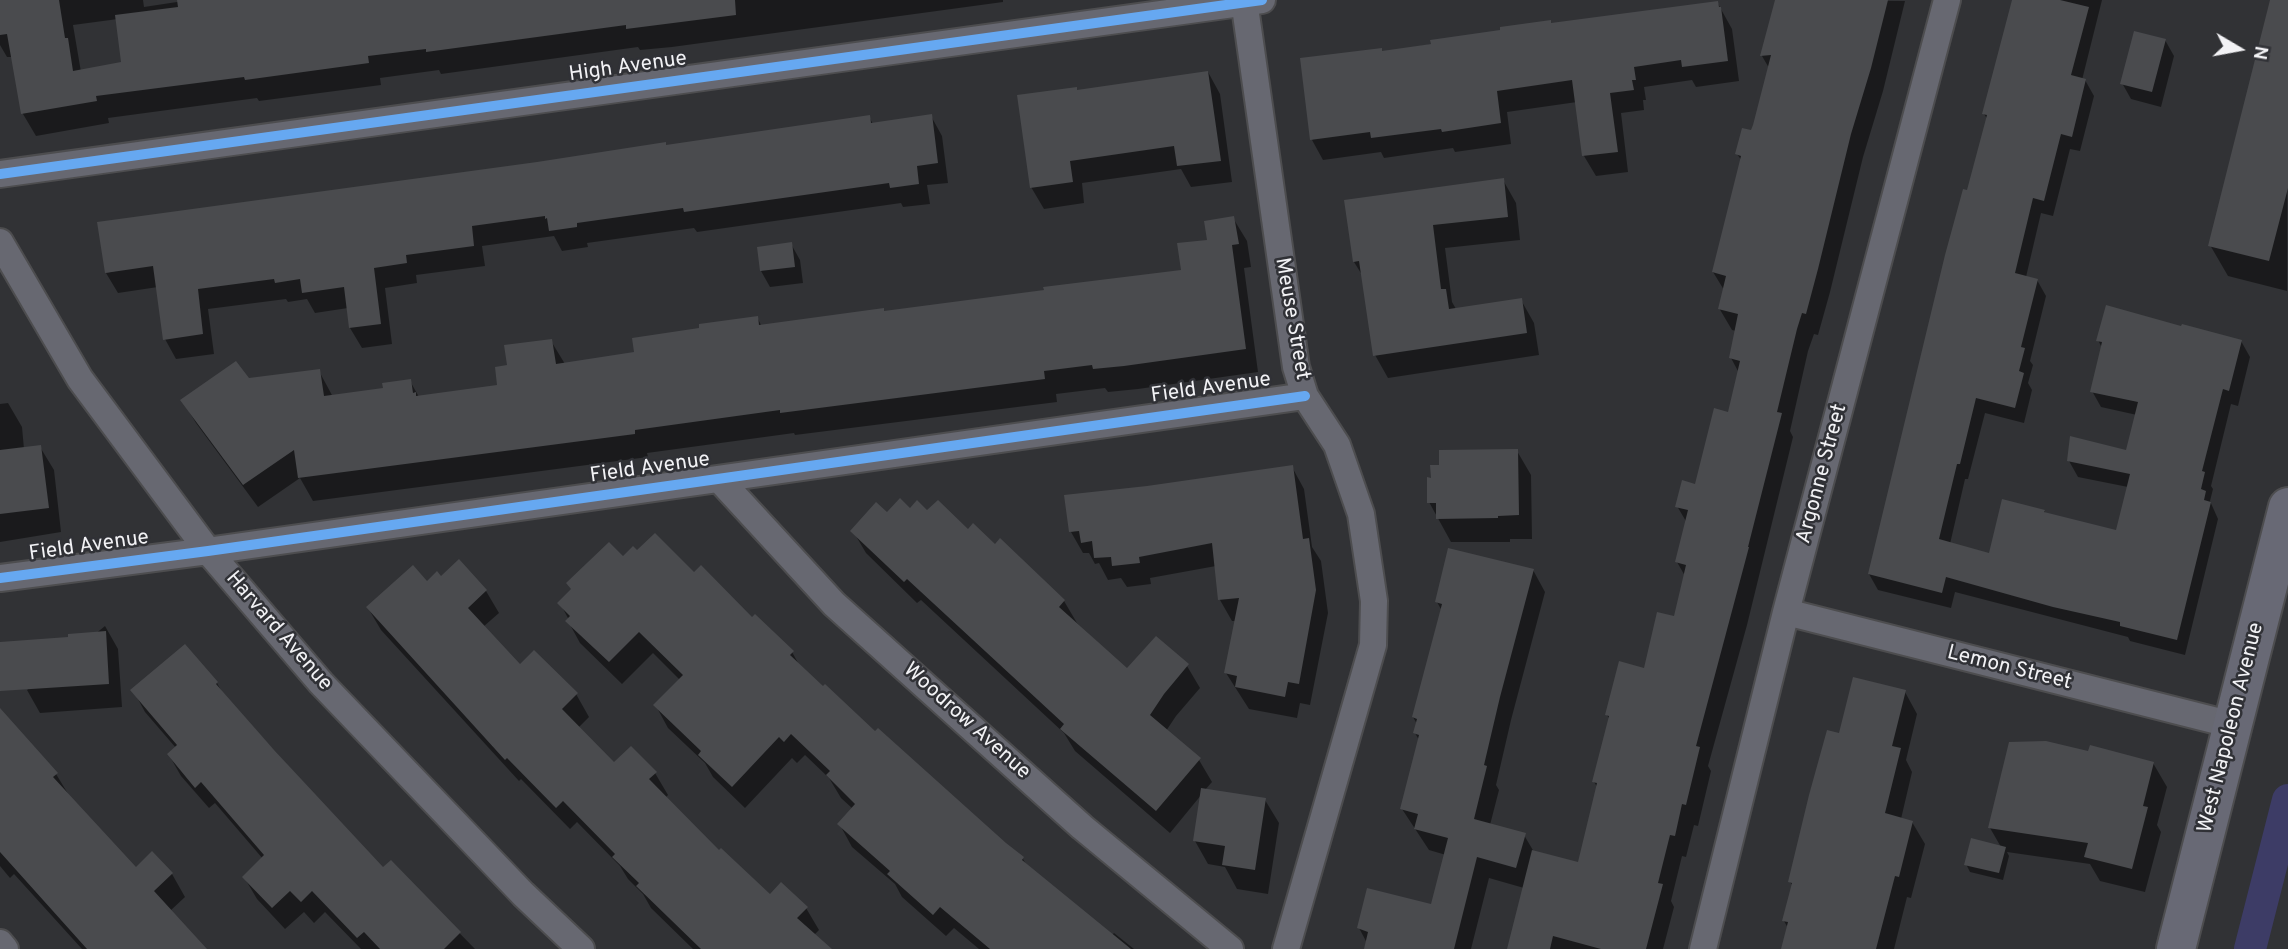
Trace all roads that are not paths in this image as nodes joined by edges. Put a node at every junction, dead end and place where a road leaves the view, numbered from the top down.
1 (1947, 0) edge
2 (1250, 1) edge
3 (0, 174) edge
4 (0, 242) edge
5 (1305, 396) junction
6 (719, 479) junction
7 (2288, 507) edge
8 (208, 551) junction
9 (0, 578) edge
10 (1786, 612) junction
11 (2232, 725) junction
12 (0, 943) edge
13 (5, 949) edge
14 (581, 949) edge
15 (1230, 949) edge
16 (1286, 949) edge
17 (1703, 949) edge
18 (2176, 949) edge

1 - 10 street, Argonne Street
2 - 3 street, High Avenue
2 - 5 street, Meuse Street
4 - 8 street, Harvard Avenue
5 - 6 street, Field Avenue
5 - 16 street, Meuse Street
6 - 8 street, Field Avenue
6 - 15 street, Woodrow Avenue
7 - 11 main road, West Napoleon Avenue
8 - 9 street, Field Avenue
8 - 14 street, Harvard Avenue
10 - 11 street, Lemon Street
10 - 17 street, Argonne Street
11 - 18 main road, West Napoleon Avenue
12 - 13 street

